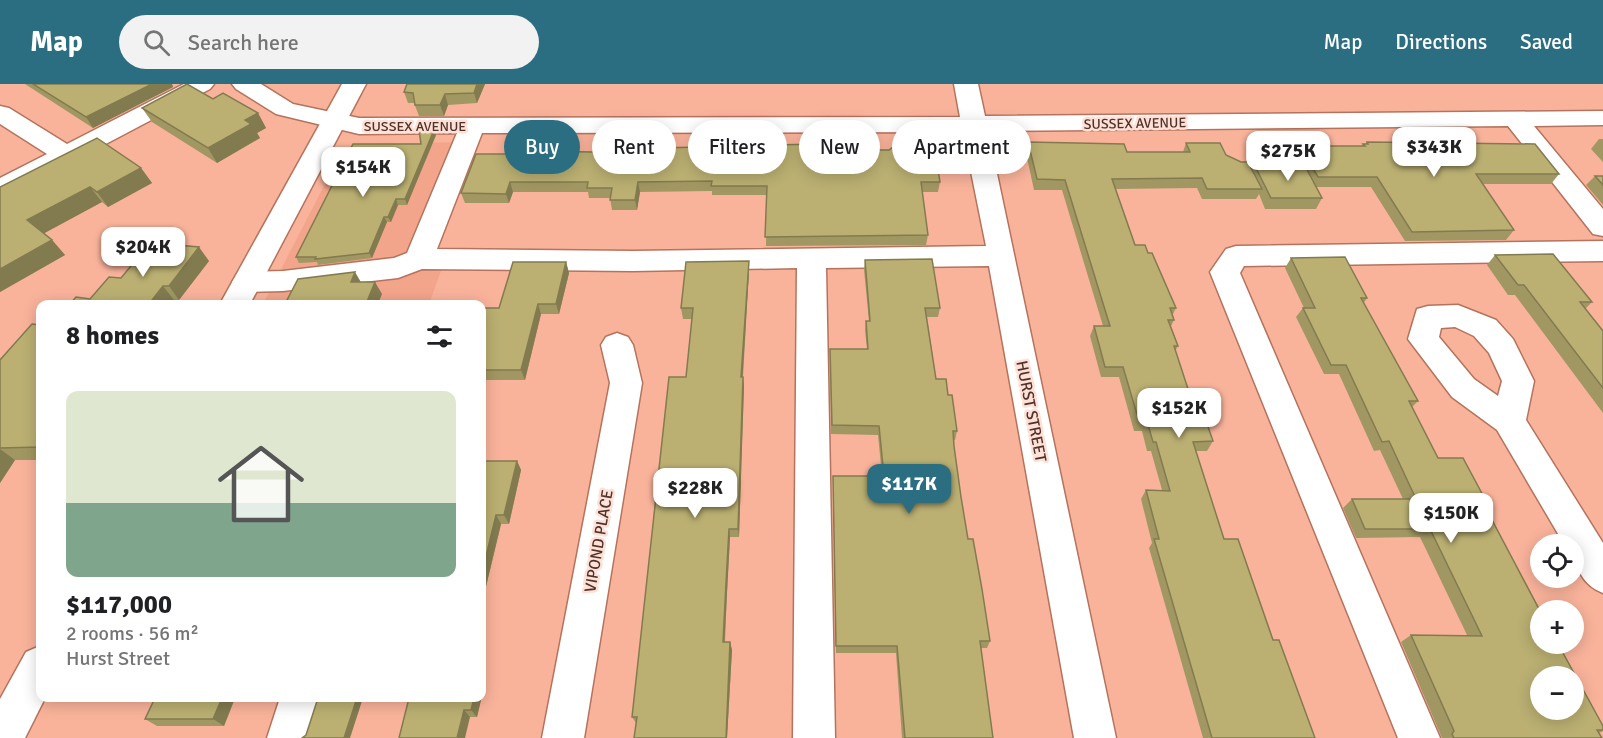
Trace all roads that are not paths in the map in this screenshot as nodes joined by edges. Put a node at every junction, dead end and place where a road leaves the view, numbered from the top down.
1 (202, 84) edge
2 (244, 84) edge
3 (354, 84) edge
4 (966, 84) edge
5 (0, 113) edge
6 (1514, 118) junction
7 (1603, 118) edge
8 (974, 120) edge
9 (334, 121) junction
10 (1031, 123) edge
11 (892, 124) edge
12 (472, 126) junction
13 (67, 155) junction
14 (985, 174) edge
15 (0, 189) edge
16 (1603, 227) edge
17 (1603, 251) edge
18 (1002, 256) junction
19 (811, 258) junction
20 (419, 259) junction
21 (241, 293) edge
22 (617, 345) dead end
23 (1509, 421) dead end
24 (1603, 576) edge
25 (36, 674) edge
26 (300, 702) edge
27 (2, 738) edge
28 (288, 738) edge
29 (563, 738) edge
30 (814, 738) edge
31 (1095, 738) edge
32 (1419, 738) edge

1 - 13 street
2 - 9 street, SUSSEX AVENUE
3 - 9 street
4 - 8 street, HURST STREET
5 - 13 street
6 - 7 street, SUSSEX AVENUE
6 - 10 street, SUSSEX AVENUE
6 - 16 street
9 - 12 street, SUSSEX AVENUE
9 - 21 street
11 - 12 street, SUSSEX AVENUE
12 - 20 street
13 - 15 street
14 - 18 street, HURST STREET
17 - 32 street
18 - 19 street
18 - 31 street, HURST STREET
19 - 20 street
19 - 30 street
20 - 21 street
22 - 29 street, VIPOND PLACE
23 - 24 street
25 - 27 street
26 - 28 street

